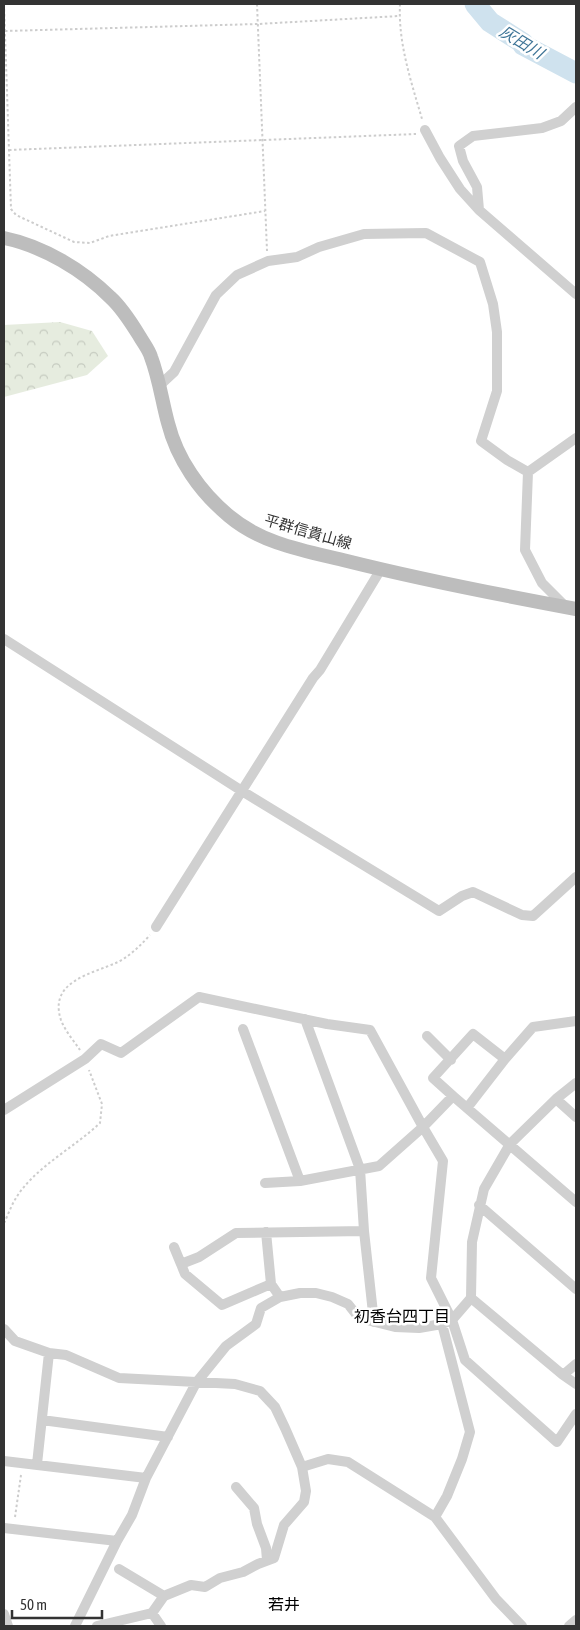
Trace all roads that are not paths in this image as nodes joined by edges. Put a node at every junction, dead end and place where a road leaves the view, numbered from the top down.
1 (576, 107) edge
2 (425, 130) road end
3 (479, 210) junction
4 (4, 238) edge
5 (576, 294) edge
6 (160, 385) junction
7 (576, 438) edge
8 (528, 472) junction
9 (381, 569) junction
10 (572, 608) edge
11 (4, 638) edge
12 (242, 791) junction
13 (576, 877) edge
14 (156, 927) road end
15 (305, 1019) junction
16 (576, 1021) edge
17 (243, 1029) dead end
18 (427, 1036) dead end
19 (505, 1059) junction
20 (451, 1060) junction
21 (576, 1083) edge
22 (453, 1096) junction
23 (556, 1099) junction
24 (467, 1108) junction
25 (4, 1110) edge
26 (576, 1117) edge
27 (423, 1127) junction
28 (510, 1144) junction
29 (360, 1170) junction
30 (300, 1181) junction
31 (265, 1183) dead end
32 (576, 1202) edge
33 (480, 1205) junction
34 (364, 1231) junction
35 (266, 1232) junction
36 (174, 1247) dead end
37 (180, 1264) junction
38 (271, 1284) junction
39 (576, 1289) edge
40 (280, 1297) junction
41 (471, 1298) junction
42 (374, 1322) junction
43 (447, 1322) junction
44 (4, 1329) edge
45 (49, 1353) junction
46 (576, 1364) edge
47 (563, 1375) junction
48 (196, 1382) junction
49 (576, 1384) edge
50 (576, 1414) edge
51 (42, 1420) junction
52 (168, 1437) junction
53 (4, 1460) edge
54 (38, 1464) junction
55 (302, 1467) junction
56 (146, 1478) junction
57 (236, 1486) dead end
58 (435, 1517) junction
59 (9, 1528) edge
60 (116, 1541) junction
61 (267, 1560) junction
62 (119, 1569) dead end
63 (164, 1596) junction
64 (152, 1612) junction
65 (4, 1614) edge
66 (576, 1620) edge
67 (8, 1626) edge
68 (75, 1626) edge
69 (97, 1626) edge
70 (161, 1626) edge
71 (522, 1626) edge
72 (569, 1626) edge

1 - 3 street
2 - 3 street
3 - 5 street
4 - 6 main road, 平群信貴山線
6 - 8 street
6 - 9 main road, 平群信貴山線
7 - 8 street
8 - 10 street
9 - 10 main road, 平群信貴山線
9 - 12 street
11 - 12 street
12 - 13 street
12 - 14 street
15 - 25 street
15 - 27 street
15 - 29 street
16 - 19 street
17 - 30 street
18 - 20 street
19 - 20 street
19 - 24 street
20 - 22 street
21 - 23 street
22 - 24 street
22 - 27 street
23 - 26 street
23 - 28 street
24 - 28 street
27 - 29 street
27 - 43 street
28 - 32 street
28 - 33 street
29 - 30 street
29 - 34 street
30 - 31 street
33 - 39 street
33 - 41 street
34 - 35 street
34 - 42 street
35 - 37 street
35 - 38 street
36 - 37 street
37 - 38 street
38 - 40 street
40 - 42 street
40 - 48 street
41 - 43 street
41 - 47 street
42 - 43 street
43 - 50 street
43 - 58 street
44 - 45 street
45 - 48 street
45 - 51 street
46 - 47 street
47 - 49 street
48 - 52 street
48 - 55 street
51 - 52 street
51 - 54 street
52 - 56 street
53 - 54 street
54 - 56 street
55 - 58 street
55 - 61 street
56 - 60 street
57 - 61 street
58 - 71 street
59 - 60 street
60 - 68 street
61 - 63 street
62 - 63 street
63 - 64 street
64 - 69 street
64 - 70 street
65 - 67 street
66 - 72 street

